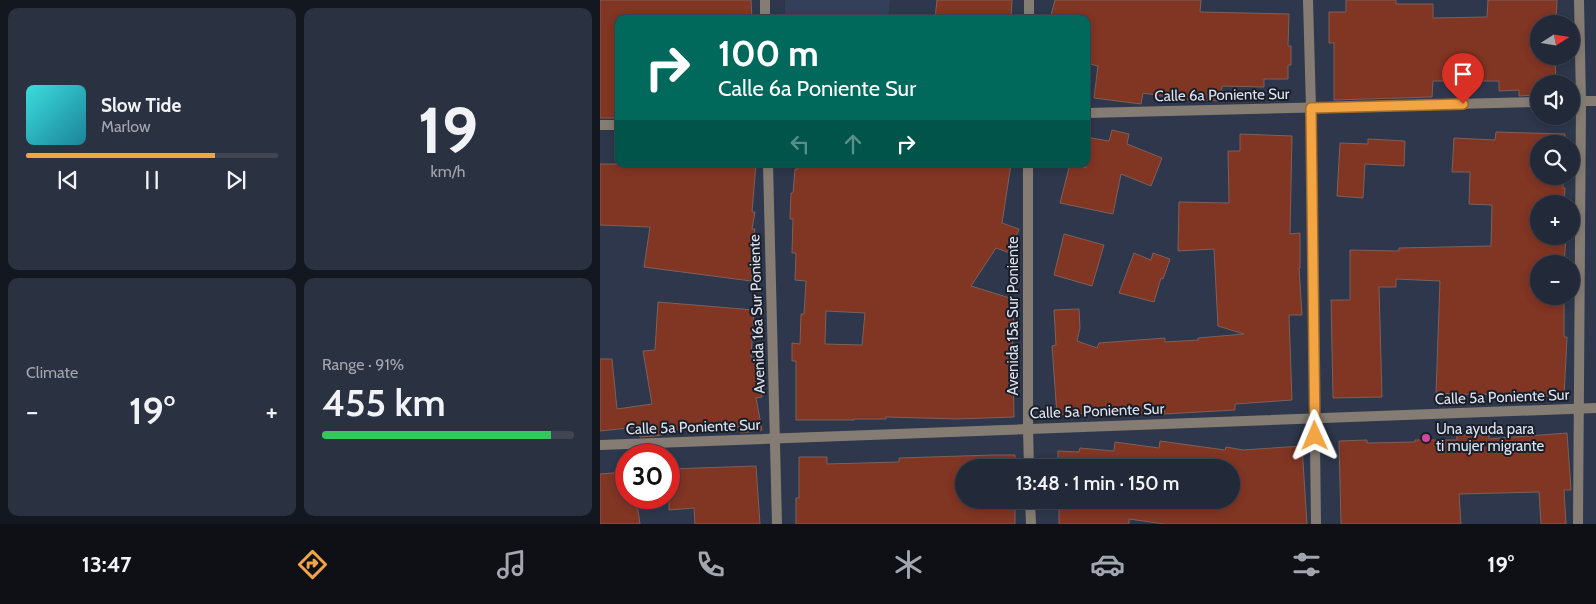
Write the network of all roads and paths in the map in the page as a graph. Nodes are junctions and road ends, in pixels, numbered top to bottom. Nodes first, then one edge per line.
1 (765, 0) edge
2 (1029, 0) edge
3 (1308, 0) edge
4 (1579, 0) edge
5 (765, 15) edge
6 (1029, 15) edge
7 (1577, 75) edge
8 (1580, 101) edge
9 (1596, 101) edge
10 (1530, 102) edge
11 (1311, 108) junction
12 (1090, 113) edge
13 (600, 125) edge
14 (615, 125) edge
15 (1576, 125) edge
16 (768, 167) edge
17 (1028, 167) edge
18 (1596, 408) edge
19 (1579, 409) junction
20 (1315, 418) junction
21 (1028, 429) junction
22 (776, 438) junction
23 (600, 445) edge
24 (1029, 459) edge
25 (1030, 509) edge
26 (777, 524) edge
27 (1031, 524) edge
28 (1316, 524) edge
29 (1578, 524) edge

1 - 5 street
2 - 6 street
3 - 11 street
4 - 7 street
8 - 9 street
10 - 11 street, Calle 6a Poniente Sur
11 - 12 street, Calle 6a Poniente Sur
11 - 20 street
13 - 14 street
15 - 19 street
16 - 22 street, Avenida 16a Sur Poniente
17 - 21 street, Avenida 15a Sur Poniente
18 - 19 street, Calle 5a Poniente Sur
19 - 20 street, Calle 5a Poniente Sur
19 - 29 street
20 - 21 street, Calle 5a Poniente Sur
20 - 28 street
21 - 22 street, Calle 5a Poniente Sur
21 - 24 street, Avenida 15a Sur Poniente
22 - 23 street, Calle 5a Poniente Sur
22 - 26 street, Avenida 16a Sur Poniente
25 - 27 street

